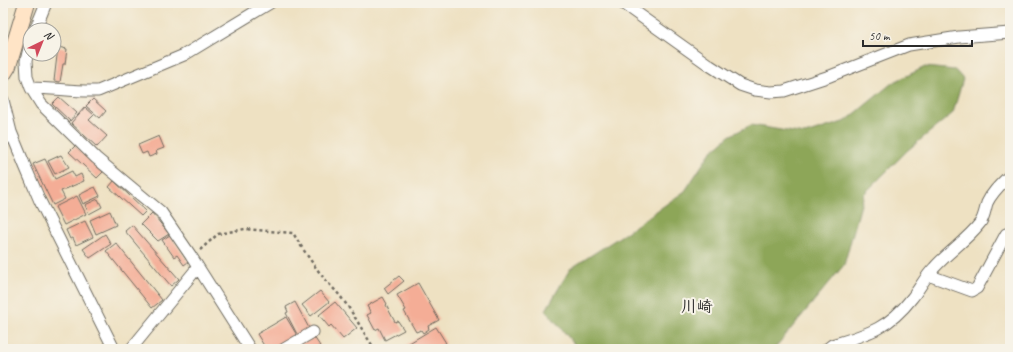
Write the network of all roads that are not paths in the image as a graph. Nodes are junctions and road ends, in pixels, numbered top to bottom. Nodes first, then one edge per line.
1 (28, 3) edge
2 (46, 3) edge
3 (270, 3) edge
4 (622, 3) edge
5 (38, 22) edge
6 (1010, 33) edge
7 (26, 62) edge
8 (3, 74) edge
9 (31, 88) junction
10 (3, 100) edge
11 (11, 132) junction
12 (3, 141) edge
13 (1010, 175) edge
14 (1006, 234) dead end
15 (198, 267) junction
16 (928, 275) junction
17 (313, 332) dead end
18 (114, 349) edge
19 (131, 349) edge
20 (250, 349) edge
21 (284, 349) edge
22 (827, 349) edge

1 - 8 street
2 - 5 street
3 - 9 street
4 - 6 street
7 - 9 street
9 - 15 street
10 - 11 street
11 - 12 street
11 - 18 street
13 - 16 street
14 - 16 street
15 - 19 street
15 - 20 street
16 - 22 street
17 - 21 street

